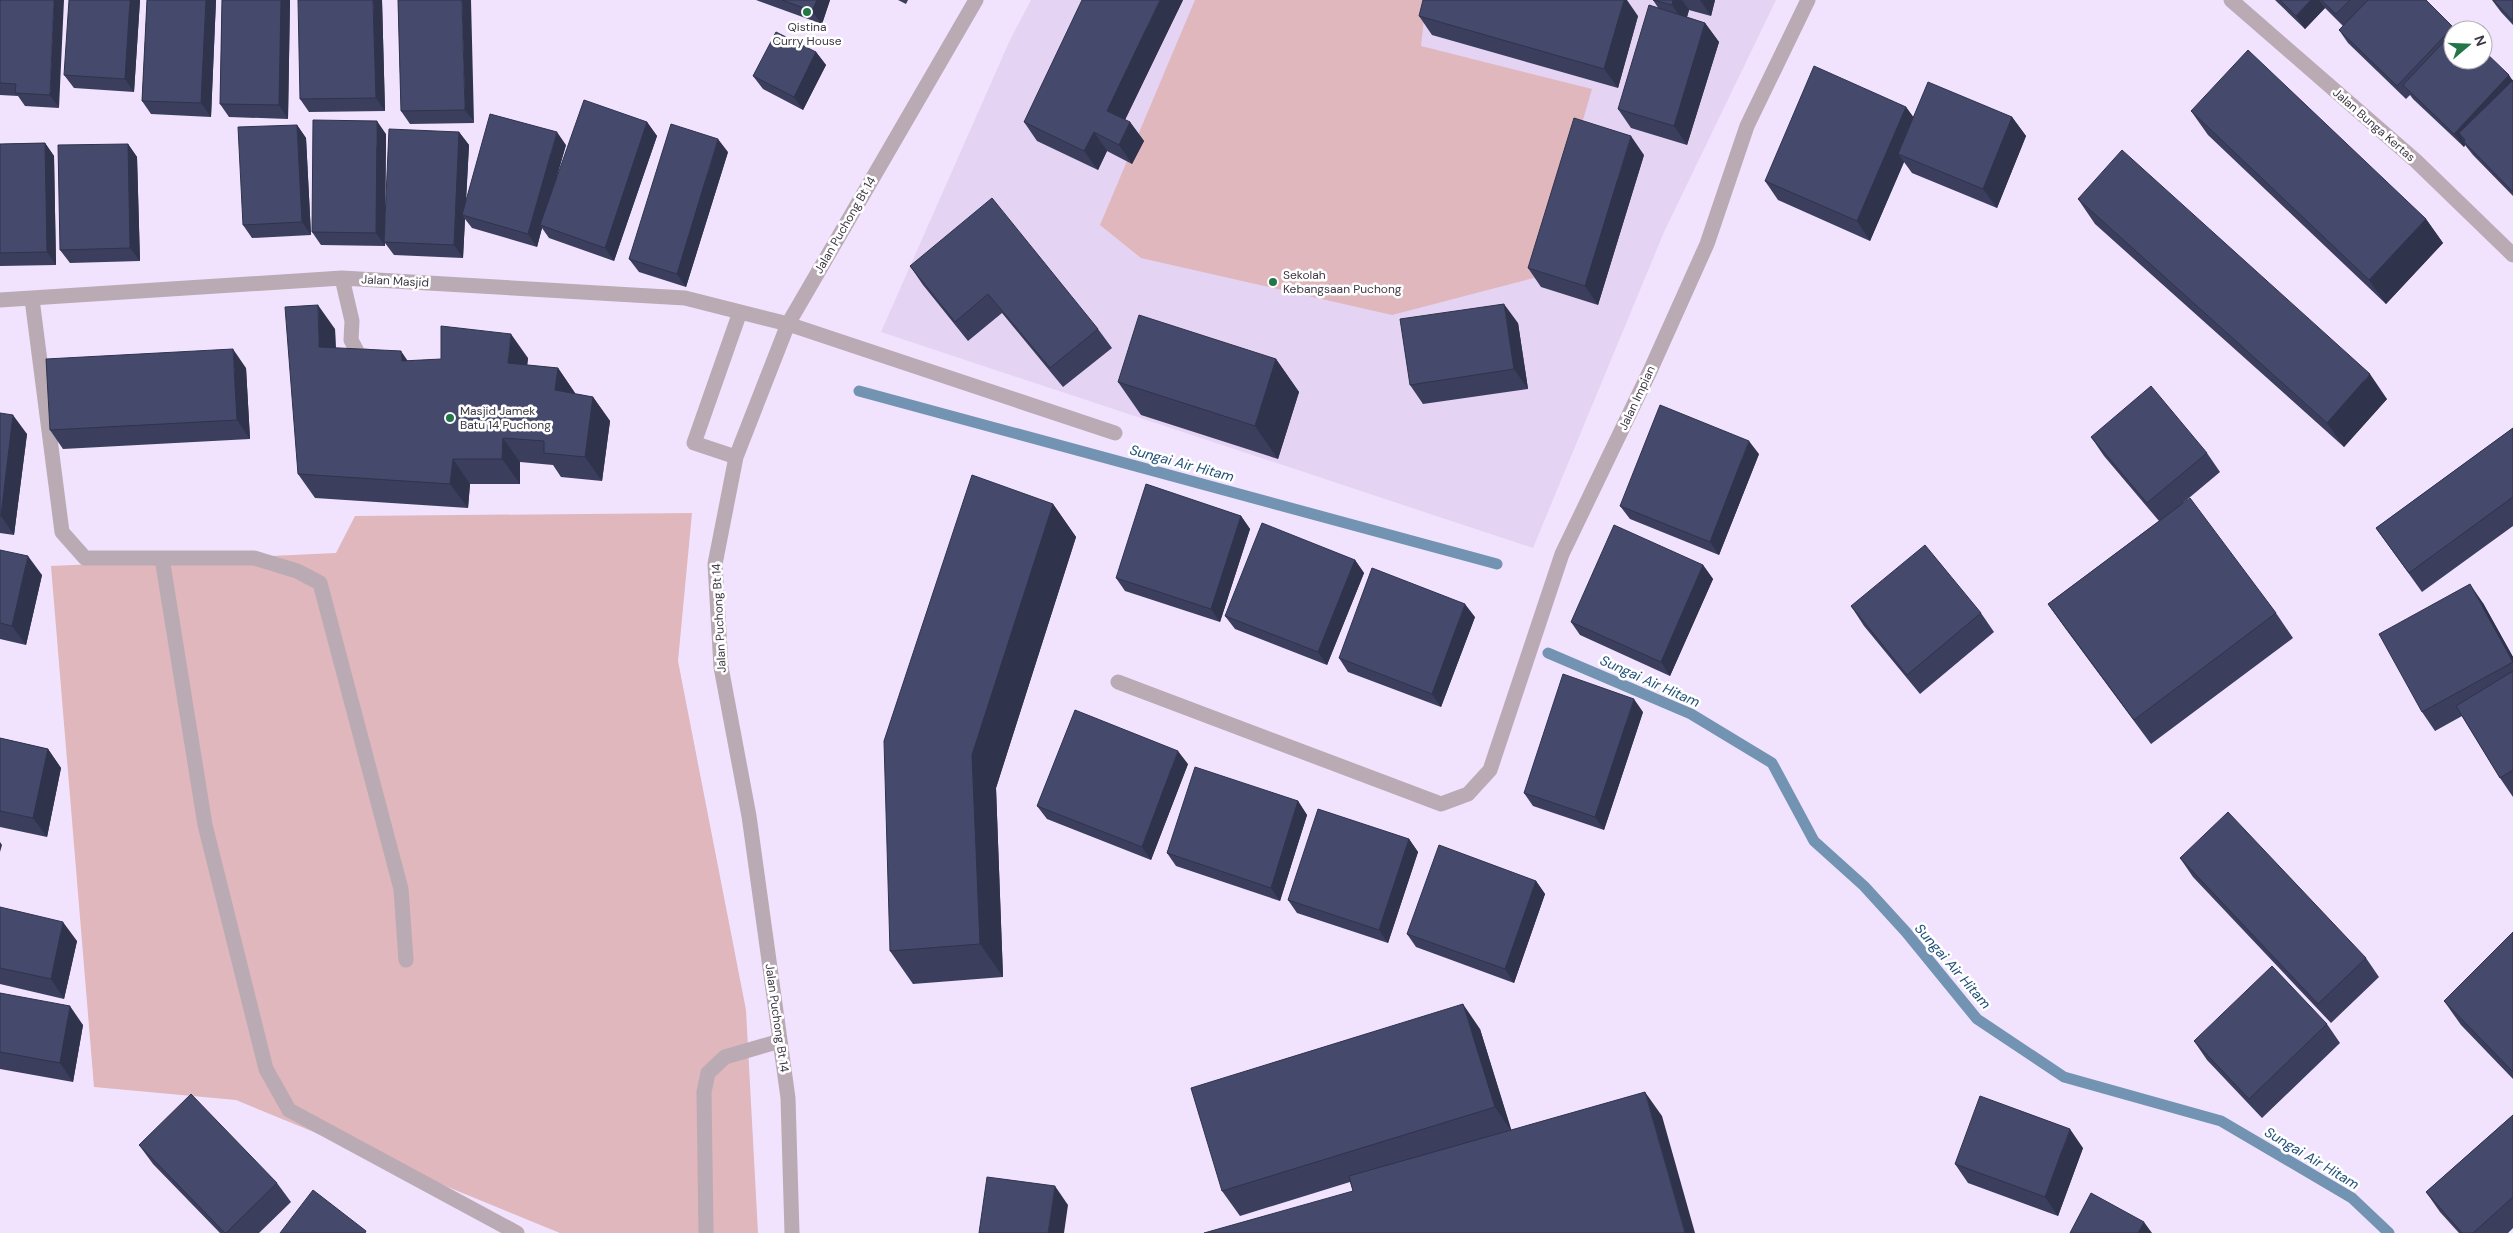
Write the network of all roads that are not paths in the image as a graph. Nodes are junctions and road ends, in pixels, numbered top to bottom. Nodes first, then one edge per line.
1 (976, 0) edge
2 (1808, 0) edge
3 (2231, 0) edge
4 (2513, 255) edge
5 (342, 278) junction
6 (32, 299) junction
7 (0, 300) edge
8 (740, 312) junction
9 (788, 324) junction
10 (388, 359) edge
11 (1115, 433) dead end
12 (736, 457) junction
13 (162, 558) junction
14 (1118, 682) dead end
15 (406, 960) dead end
16 (780, 1041) junction
17 (516, 1233) edge
18 (706, 1233) edge
19 (792, 1233) edge

1 - 9 street, Jalan Puchong Bt 14
2 - 14 street, Jalan Impian
3 - 4 street, Jalan Bunga Kertas
5 - 6 street, Jalan Masjid
5 - 8 street, Jalan Masjid
5 - 10 street
6 - 7 street, Jalan Masjid
6 - 13 street
8 - 9 street, Jalan Masjid
8 - 12 street
9 - 11 street, Jalan Masjid
9 - 12 street, Jalan Puchong Bt 14
12 - 16 street, Jalan Puchong Bt 14
13 - 15 street
13 - 17 street
16 - 18 street
16 - 19 street, Jalan Puchong Bt 14

